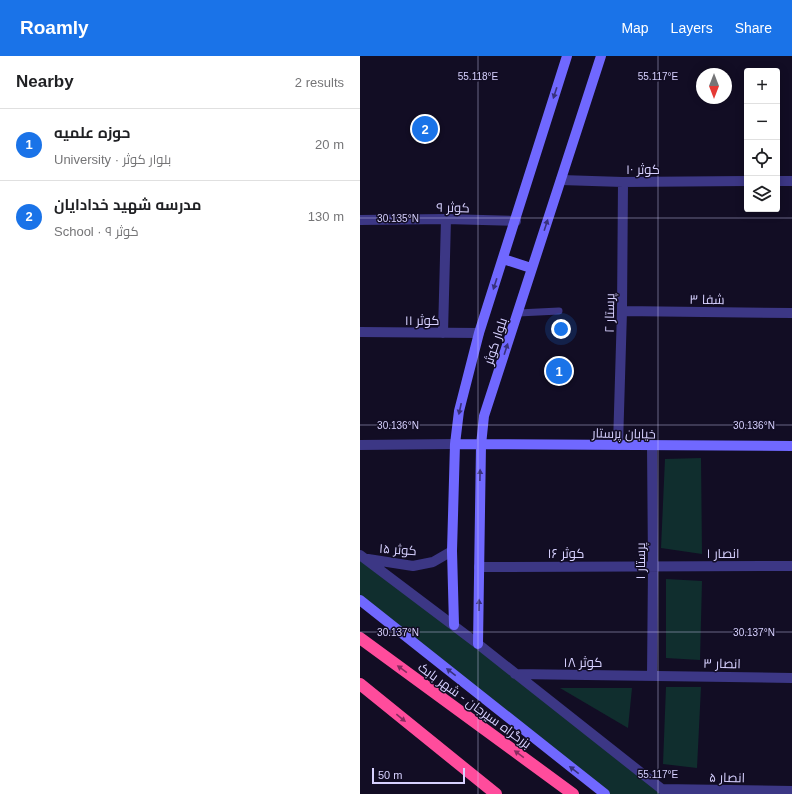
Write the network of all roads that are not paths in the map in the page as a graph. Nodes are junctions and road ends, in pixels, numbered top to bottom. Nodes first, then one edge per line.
1 (567, 56) edge
2 (601, 56) edge
3 (561, 180) junction
4 (744, 181) edge
5 (780, 181) edge
6 (792, 181) edge
7 (623, 182) junction
8 (446, 219) junction
9 (363, 220) edge
10 (516, 220) junction
11 (503, 259) junction
12 (531, 268) junction
13 (559, 312) dead end
14 (622, 312) junction
15 (518, 313) junction
16 (792, 313) edge
17 (362, 332) edge
18 (443, 333) junction
19 (479, 333) junction
20 (455, 444) junction
21 (360, 445) edge
22 (480, 445) junction
23 (618, 446) junction
24 (652, 446) junction
25 (792, 446) edge
26 (452, 552) junction
27 (362, 557) edge
28 (653, 566) junction
29 (792, 566) edge
30 (479, 567) junction
31 (360, 600) edge
32 (454, 625) junction
33 (360, 638) edge
34 (478, 644) junction
35 (514, 674) junction
36 (652, 675) junction
37 (792, 678) edge
38 (360, 684) edge
39 (665, 791) edge
40 (792, 791) edge
41 (496, 794) edge
42 (573, 794) edge
43 (605, 794) edge

1 -> 10 street, بلوار کوثر
2 - 3 street, بلوار کوثر
3 - 7 street, کوثر ۱۰
12 -> 3 street, بلوار کوثر
4 - 7 street, کوثر ۱۰
5 - 6 street
7 - 14 street, پرستار ۲
8 - 9 street, کوثر ۹
8 - 10 street, کوثر ۹
8 - 18 street
10 - 11 street, بلوار کوثر
11 - 12 street
11 -> 19 street, بلوار کوثر
12 - 15 street, بلوار کوثر
13 - 15 lane
14 - 16 street, شفا ۳
14 - 23 street, پرستار ۲
22 -> 15 street, بلوار کوثر
17 - 18 street, کوثر ۱۱
18 - 19 street, کوثر ۱۱
19 -> 20 street, بلوار کوثر
20 - 21 street
20 - 22 street, خیابان پرستار
20 - 26 street, بلوار کوثر
22 - 23 street, خیابان پرستار
30 -> 22 street, بلوار کوثر
23 - 24 street, خیابان پرستار
24 - 25 street, خیابان پرستار
24 - 28 street, پرستار ۱
26 - 27 street, کوثر ۱۵
26 - 32 street, بلوار کوثر
27 - 32 street
28 - 29 street, انصار ۱
28 - 30 street, کوثر ۱۶
28 - 36 street, پرستار ۱
34 -> 30 street, بلوار کوثر
43 -> 31 street
32 - 34 street
42 -> 33 highway, بزرگراه سیرجان - شهر بابک
34 - 35 street
35 - 36 street, کوثر ۱۸
35 - 39 street
36 - 37 street, انصار ۳
38 -> 41 highway
39 - 40 street, انصار ۵

